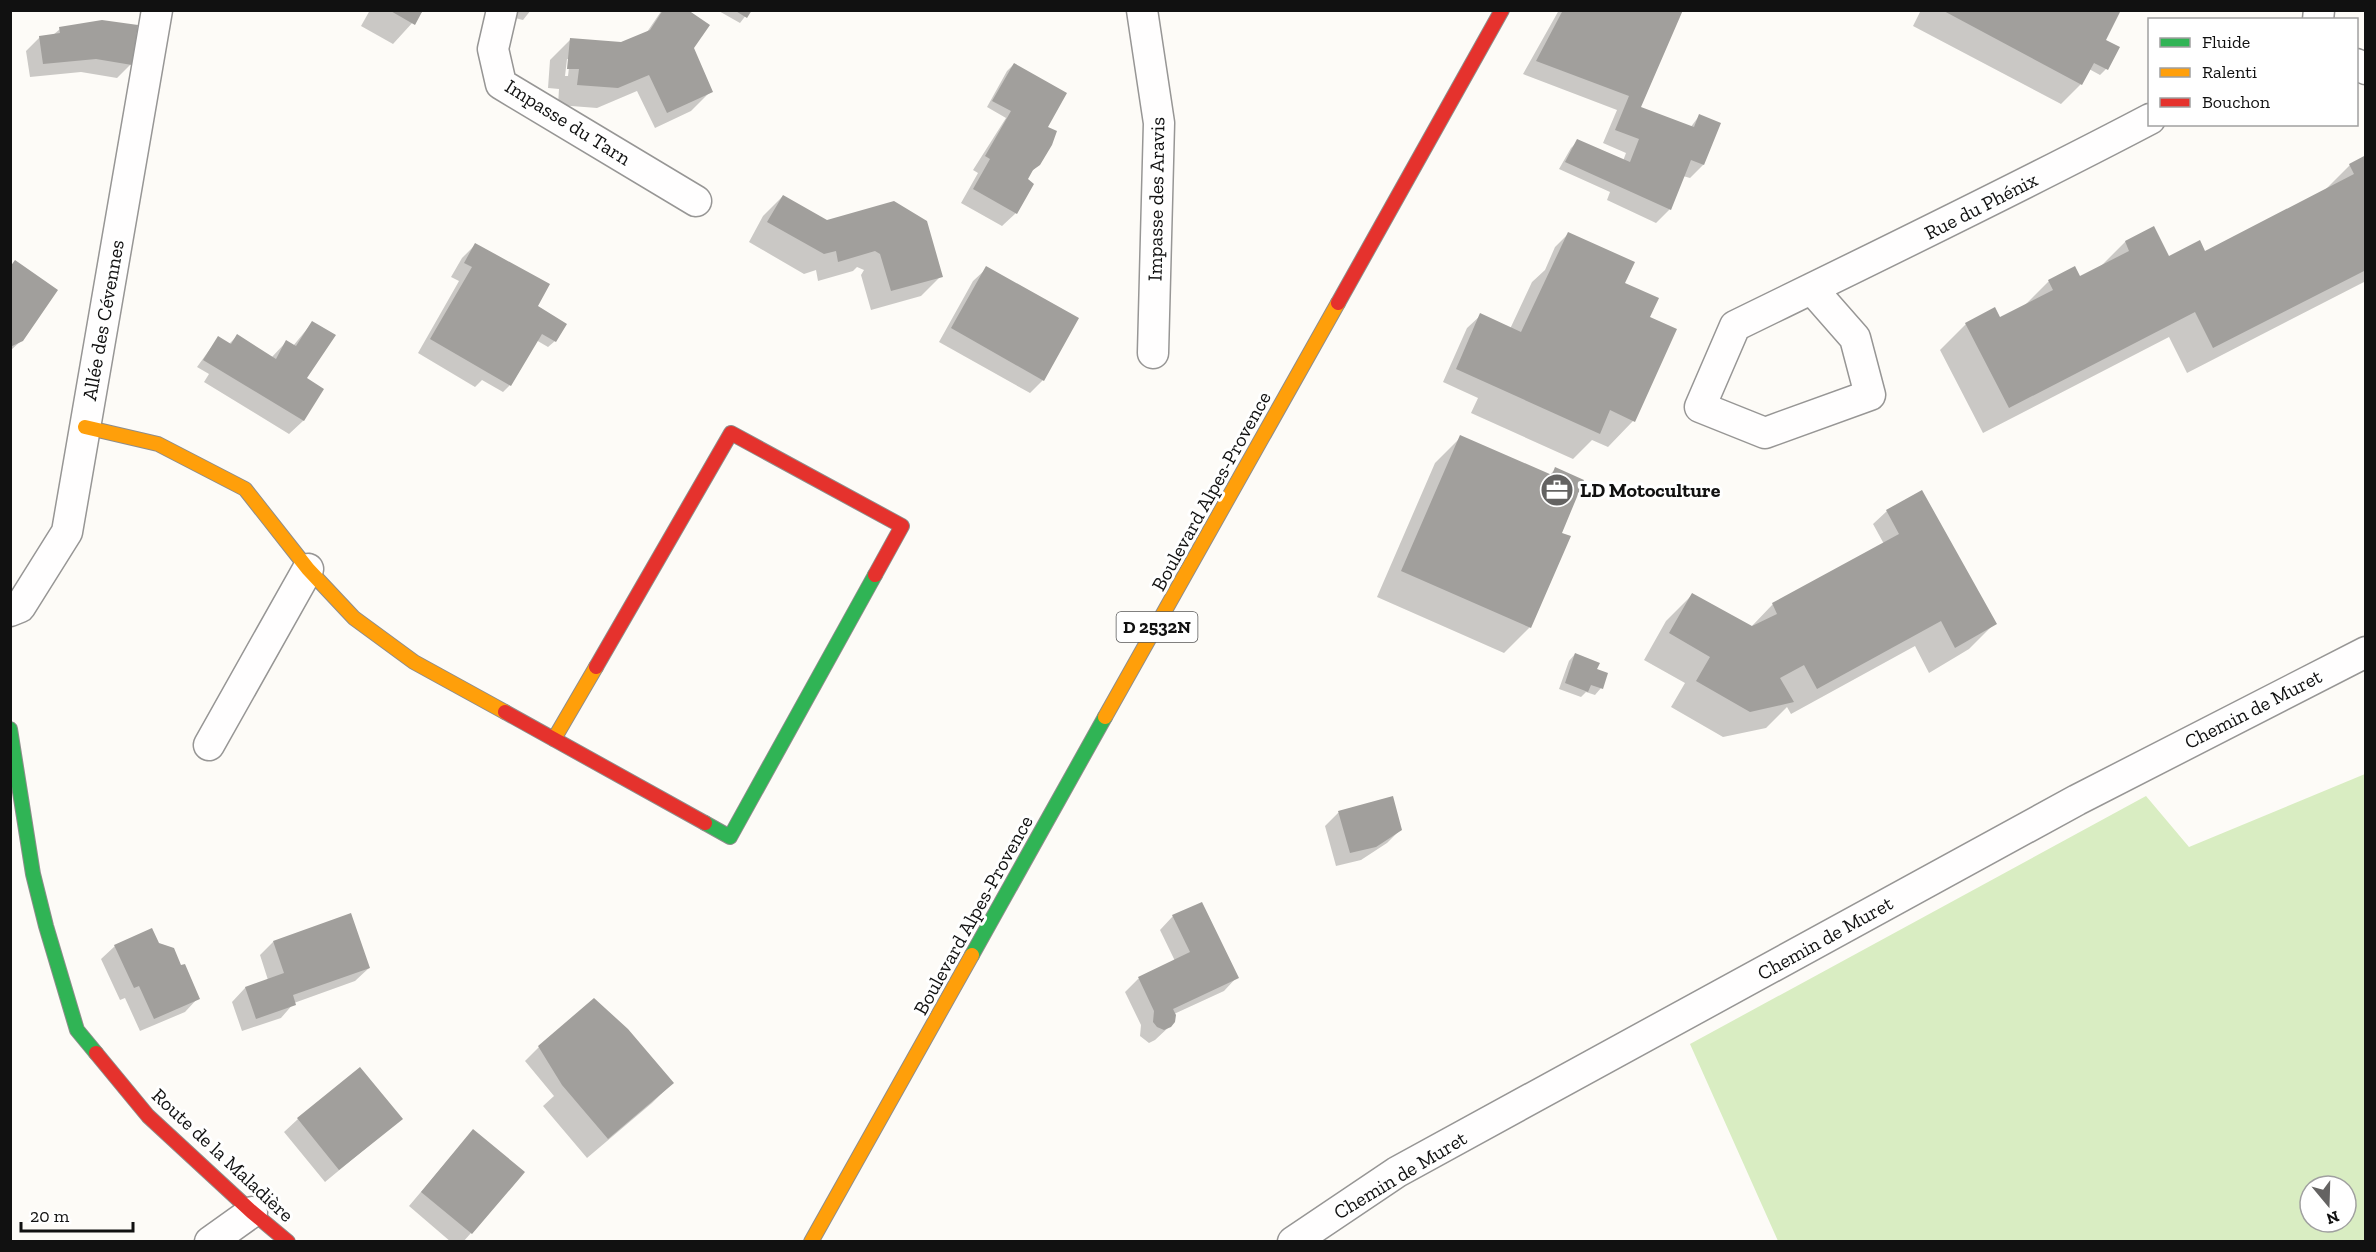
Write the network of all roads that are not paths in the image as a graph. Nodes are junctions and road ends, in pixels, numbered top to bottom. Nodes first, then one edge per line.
1 (157, 10) edge
2 (502, 10) edge
3 (1142, 10) edge
4 (1502, 10) edge
5 (2148, 120) edge
6 (696, 201) dead end
7 (1812, 289) junction
8 (1153, 353) dead end
9 (85, 427) junction
10 (308, 569) junction
11 (10, 611) edge
12 (2366, 652) edge
13 (10, 729) edge
14 (554, 739) junction
15 (209, 745) dead end
16 (252, 1212) junction
17 (210, 1242) edge
18 (288, 1242) edge
19 (811, 1242) edge
20 (1293, 1242) edge

1 - 9 street, Allée des Cévennes
2 - 6 street, Impasse du Tarn
3 - 8 street, Impasse des Aravis
4 - 19 street, Boulevard Alpes-Provence / D 2532N
5 - 7 street, Rue du Phénix
7 - 7 street, Rue du Phénix
9 - 10 street
9 - 11 street, Allée des Cévennes
10 - 14 street
10 - 15 street
12 - 20 street, Chemin de Muret
13 - 16 street, Route de la Maladière
14 - 14 street
16 - 17 street
16 - 18 street, Route de la Maladière

